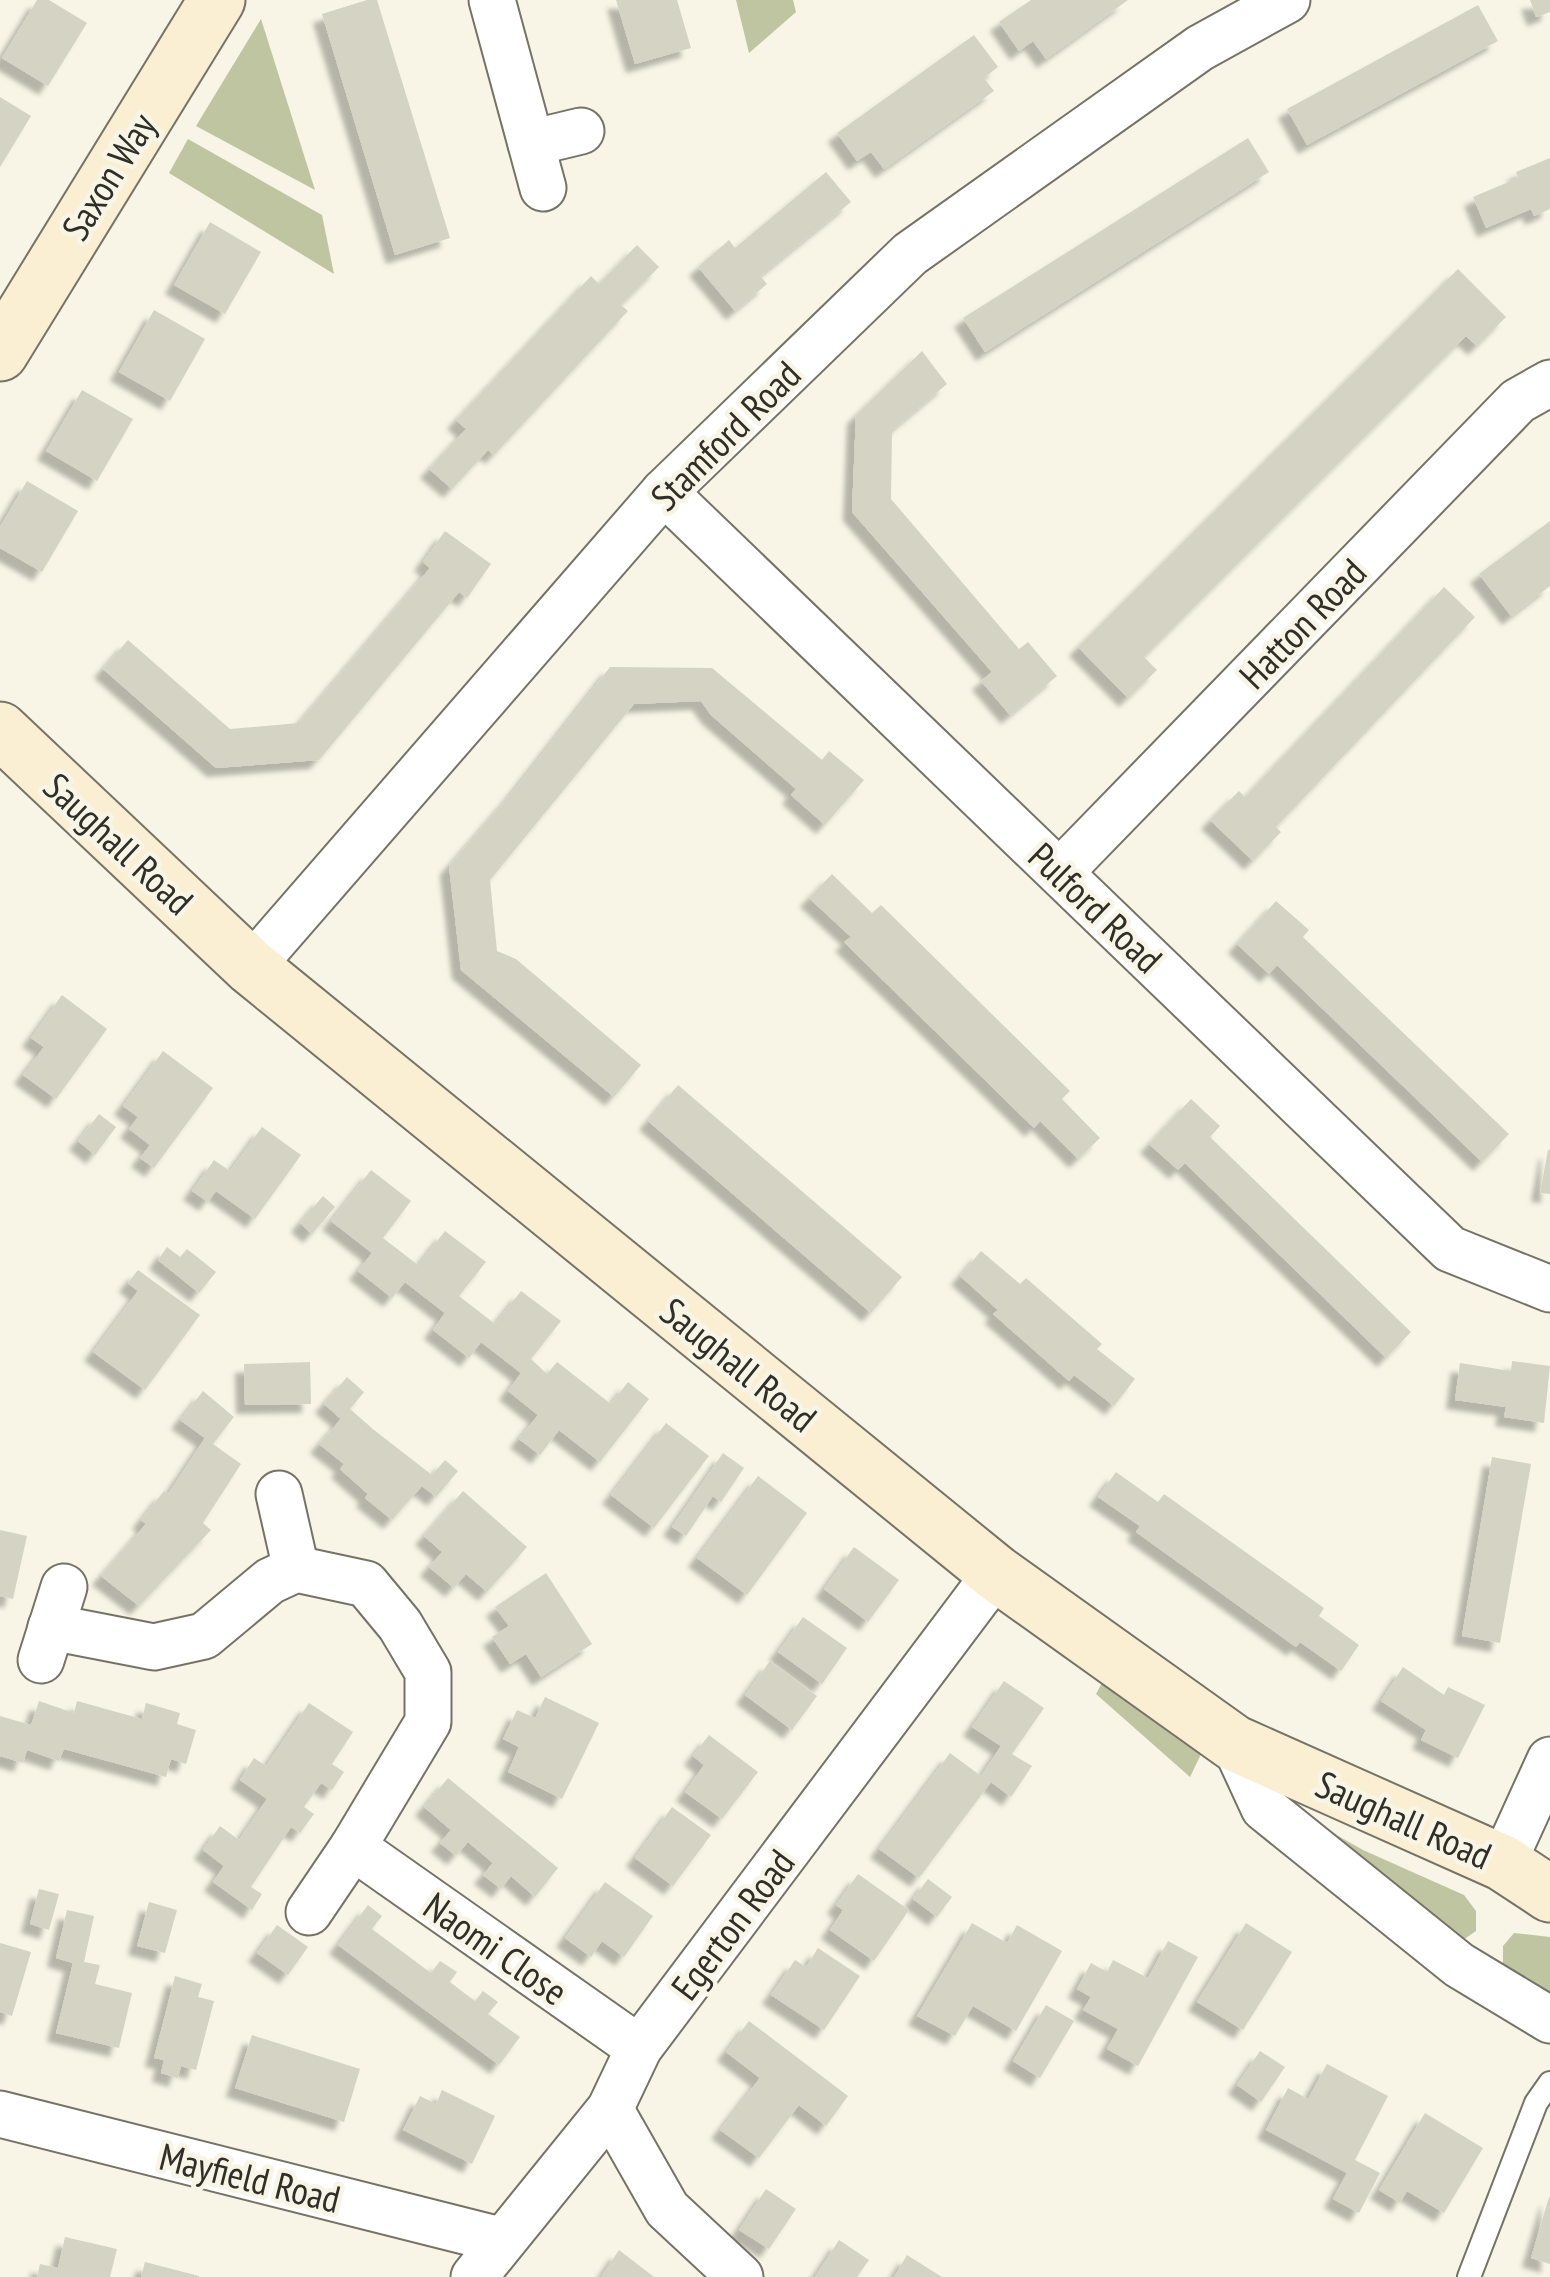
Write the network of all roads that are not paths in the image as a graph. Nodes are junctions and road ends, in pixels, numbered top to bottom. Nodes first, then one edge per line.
1 (217, 0) edge
2 (492, 0) edge
3 (1287, 0) edge
4 (581, 131) dead end
5 (531, 142) junction
6 (543, 188) dead end
7 (0, 353) edge
8 (1550, 383) edge
9 (664, 492) junction
10 (0, 730) edge
11 (1060, 872) junction
12 (250, 968) junction
13 (1550, 1290) edge
14 (279, 1494) dead end
15 (296, 1569) junction
16 (996, 1573) junction
17 (52, 1624) dead end
18 (1234, 1743) junction
19 (1550, 1760) edge
20 (352, 1847) junction
21 (1503, 1862) junction
22 (1550, 1894) edge
23 (309, 1912) dead end
24 (1550, 2020) edge
25 (639, 2048) junction
26 (1550, 2083) edge
27 (610, 2109) junction
28 (0, 2114) edge
29 (500, 2240) junction
30 (474, 2277) edge
31 (740, 2277) edge
32 (1469, 2277) edge

1 - 7 street, Saxon Way
2 - 5 street
3 - 9 street, Stamford Road
4 - 5 street
5 - 6 street
8 - 11 street, Hatton Road
9 - 11 street, Pulford Road
9 - 12 street, Stamford Road
10 - 12 street, Saughall Road
11 - 13 street, Pulford Road
12 - 16 street, Saughall Road
14 - 15 street
15 - 17 street
15 - 20 street
16 - 18 street, Saughall Road
16 - 25 street, Egerton Road
18 - 21 street, Saughall Road
18 - 24 street
19 - 21 street
20 - 23 street
20 - 25 street, Naomi Close
21 - 22 street, Saughall Road
25 - 27 street, Egerton Road
26 - 32 lane
27 - 29 street, Egerton Road
27 - 31 street
28 - 29 street, Mayfield Road
29 - 30 street, Egerton Road

